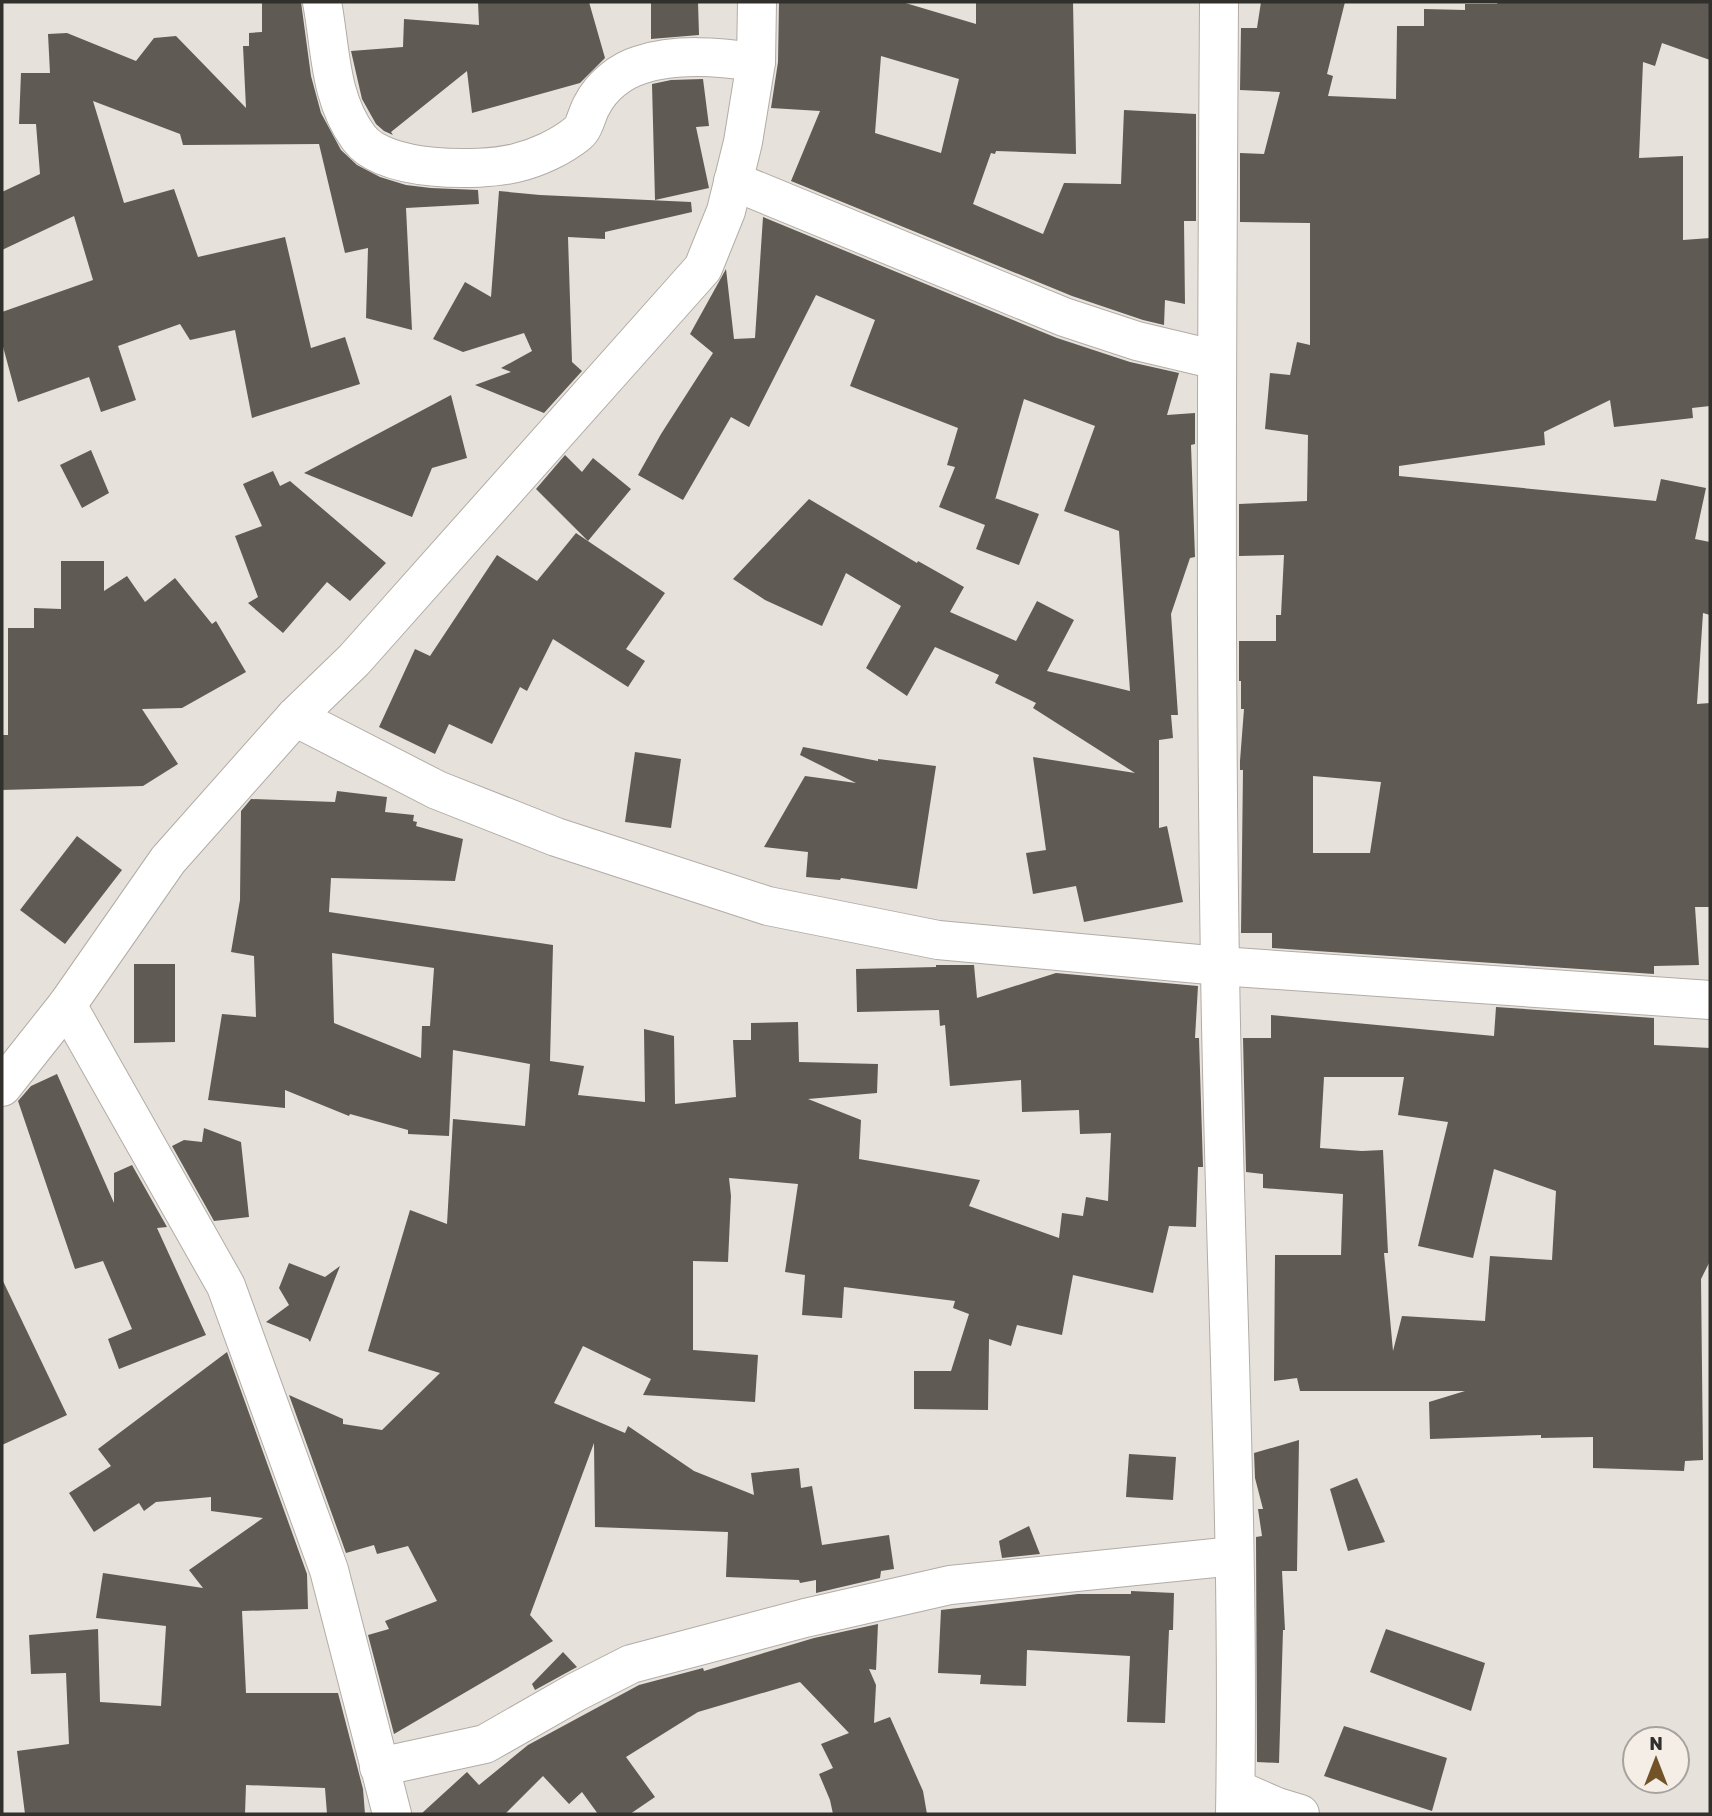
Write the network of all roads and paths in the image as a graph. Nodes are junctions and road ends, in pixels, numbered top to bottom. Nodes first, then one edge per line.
1 (322, 2) edge
2 (757, 2) edge
3 (1219, 2) edge
4 (756, 62) junction
5 (733, 181) junction
6 (1217, 360) junction
7 (295, 717) junction
8 (1220, 966) junction
9 (1710, 1000) edge
10 (67, 1005) junction
11 (2, 1087) edge
12 (1234, 1556) junction
13 (379, 1767) junction
14 (1236, 1802) edge
15 (391, 1814) edge
16 (1300, 1814) edge

1 - 4 street
2 - 4 street
3 - 6 street
4 - 5 street
5 - 6 street
5 - 7 street
6 - 8 street
7 - 8 street
7 - 10 street
8 - 9 street
8 - 12 street
10 - 11 street
10 - 13 street
12 - 13 street
12 - 14 street
13 - 15 street
14 - 16 street

